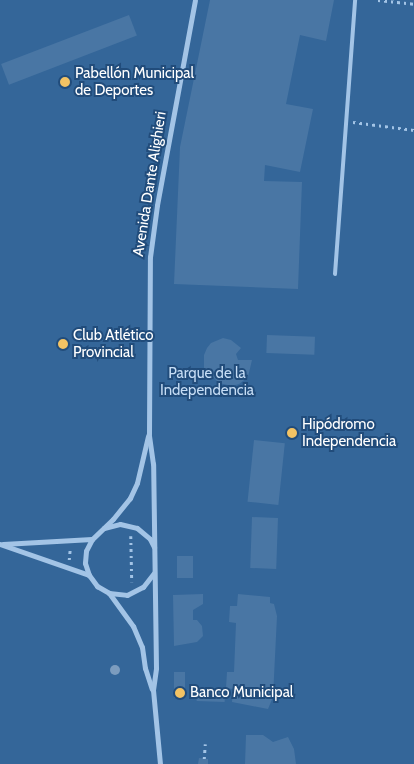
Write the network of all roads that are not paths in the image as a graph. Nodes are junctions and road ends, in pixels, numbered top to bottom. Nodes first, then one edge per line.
1 (195, 0) edge
2 (355, 0) edge
3 (336, 274) dead end
4 (149, 434) junction
5 (104, 528) junction
6 (92, 539) junction
7 (154, 549) junction
8 (155, 572) junction
9 (89, 575) junction
10 (109, 593) junction
11 (152, 690) junction
12 (160, 764) edge

1 - 4 street, Avenida Dante Alighieri
2 - 3 lane
4 - 5 street, Avenida Dante Alighieri
4 - 7 street, Avenida Dante Alighieri
5 - 6 street
5 - 7 street
6 - 9 street
6 - 9 street
7 - 8 street
8 - 10 street
8 - 11 street
9 - 10 street
10 - 11 street
11 - 12 street

